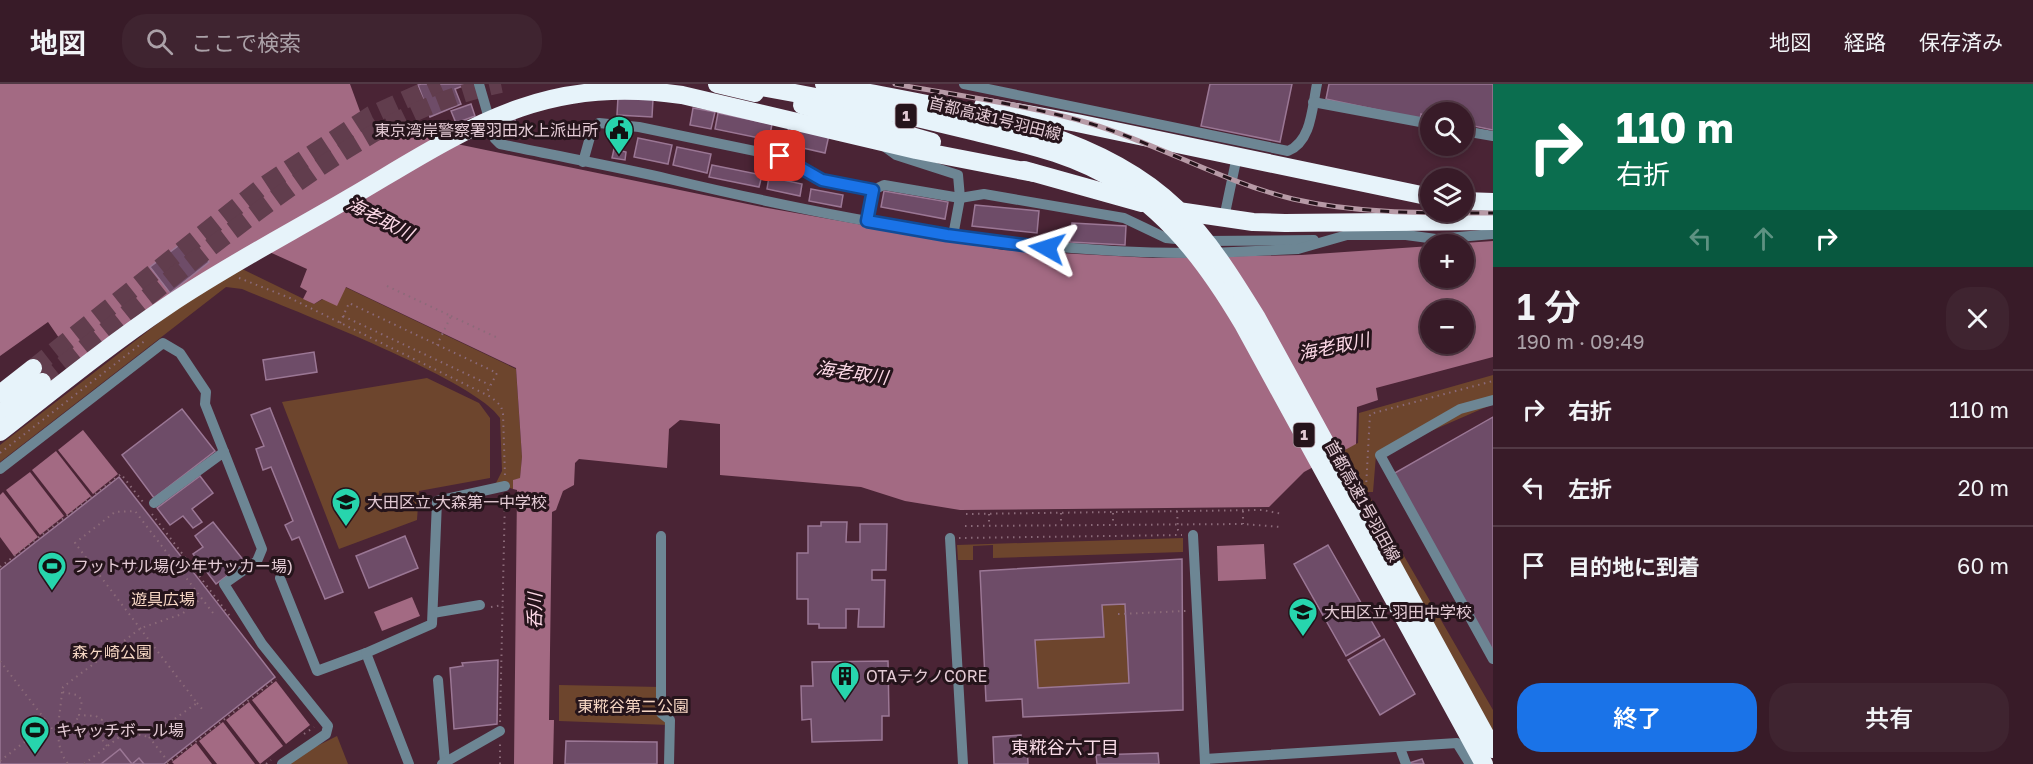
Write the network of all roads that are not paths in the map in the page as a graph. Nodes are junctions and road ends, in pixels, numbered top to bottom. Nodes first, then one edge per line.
1 (479, 84) edge
2 (717, 84) edge
3 (743, 84) edge
4 (825, 84) edge
5 (964, 84) edge
6 (1317, 84) edge
7 (859, 91) junction
8 (1313, 102) junction
9 (1420, 122) edge
10 (1474, 133) edge
11 (1493, 136) edge
12 (868, 138) junction
13 (1071, 150) junction
14 (1236, 156) junction
15 (583, 162) junction
16 (1034, 173) junction
17 (873, 190) junction
18 (1420, 195) edge
19 (960, 198) junction
20 (1474, 201) edge
21 (1493, 202) edge
22 (1224, 218) junction
23 (867, 221) junction
24 (1493, 221) edge
25 (1493, 234) edge
26 (953, 236) junction
27 (1324, 240) junction
28 (0, 394) edge
29 (1493, 400) edge
30 (0, 414) edge
31 (0, 432) edge
32 (224, 453) junction
33 (0, 469) edge
34 (506, 486) road end
35 (154, 503) dead end
36 (1193, 535) road end
37 (661, 536) dead end
38 (950, 538) road end
39 (280, 578) dead end
40 (480, 606) dead end
41 (433, 613) junction
42 (366, 653) junction
43 (1493, 659) edge
44 (438, 680) dead end
45 (500, 731) road end
46 (1400, 748) junction
47 (1493, 749) edge
48 (1267, 760) edge
49 (278, 761) edge
50 (1205, 762) edge
51 (443, 763) edge
52 (410, 764) edge
53 (669, 764) edge
54 (963, 764) edge
55 (1406, 764) edge
56 (1470, 764) edge
57 (1484, 764) edge

1 - 15 street
2 - 16 highway
3 - 13 highway, 首都高速1号羽田線 / 1
4 - 7 highway, 首都高速1号羽田線 / 1
5 - 8 street
6 - 8 street
7 - 13 highway, 首都高速1号羽田線 / 1
7 - 14 highway
8 - 9 street
10 - 11 street
12 - 16 highway
12 - 19 street
12 - 31 highway
13 - 47 highway, 首都高速1号羽田線 / 1
13 - 57 highway, 首都高速1号羽田線 / 1
14 - 18 highway
14 - 22 street
15 - 17 street
15 - 23 street
16 - 22 highway
17 - 19 street
17 - 23 street
19 - 26 street
19 - 27 street
20 - 21 highway
22 - 24 highway
23 - 26 street
25 - 27 street
26 - 27 street
28 - 30 highway
29 - 43 street
32 - 33 street
32 - 35 street
32 - 49 street
34 - 41 street
36 - 50 street
37 - 53 street
38 - 54 street
39 - 42 street
40 - 41 street
41 - 42 street
42 - 52 street
44 - 51 street
45 - 51 street
46 - 48 street
46 - 55 street
46 - 56 street
48 - 50 street

